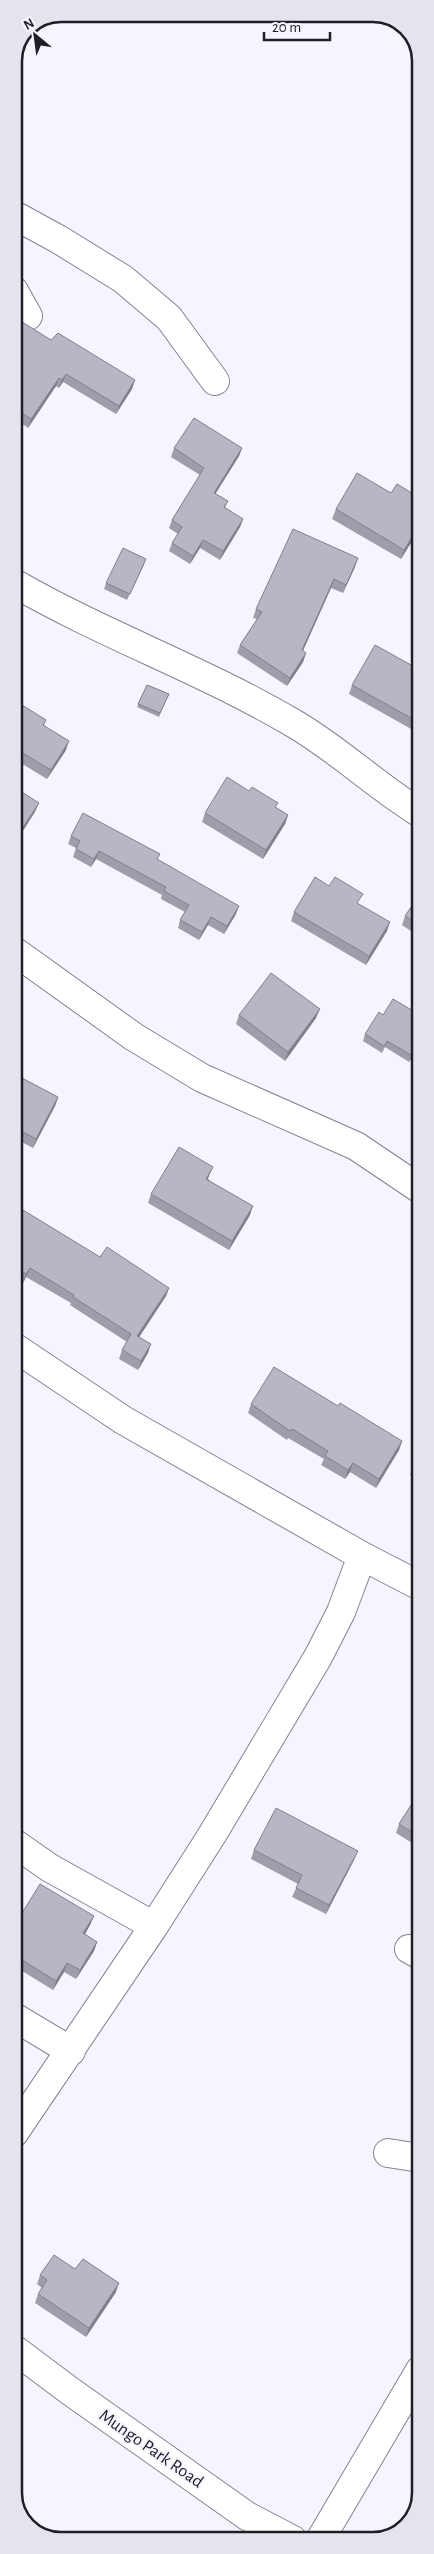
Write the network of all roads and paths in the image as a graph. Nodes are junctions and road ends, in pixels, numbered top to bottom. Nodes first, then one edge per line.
1 (23, 220) edge
2 (23, 307) edge
3 (28, 316) dead end
4 (215, 382) dead end
5 (23, 588) edge
6 (411, 807) edge
7 (23, 957) edge
8 (411, 1183) edge
9 (23, 1353) edge
10 (362, 1556) junction
11 (412, 1582) edge
12 (23, 1849) edge
13 (154, 1926) junction
14 (23, 2022) edge
15 (71, 2051) junction
16 (23, 2118) edge
17 (388, 2153) dead end
18 (412, 2157) edge
19 (23, 2356) edge
20 (412, 2384) edge
21 (276, 2531) edge
22 (325, 2531) edge

1 - 4 street
2 - 3 street
5 - 6 street
7 - 8 street
9 - 10 street
10 - 11 street
10 - 13 street
12 - 13 street
13 - 15 street
14 - 15 street
15 - 16 street
17 - 18 street
19 - 21 street, Mungo Park Road
20 - 22 street

